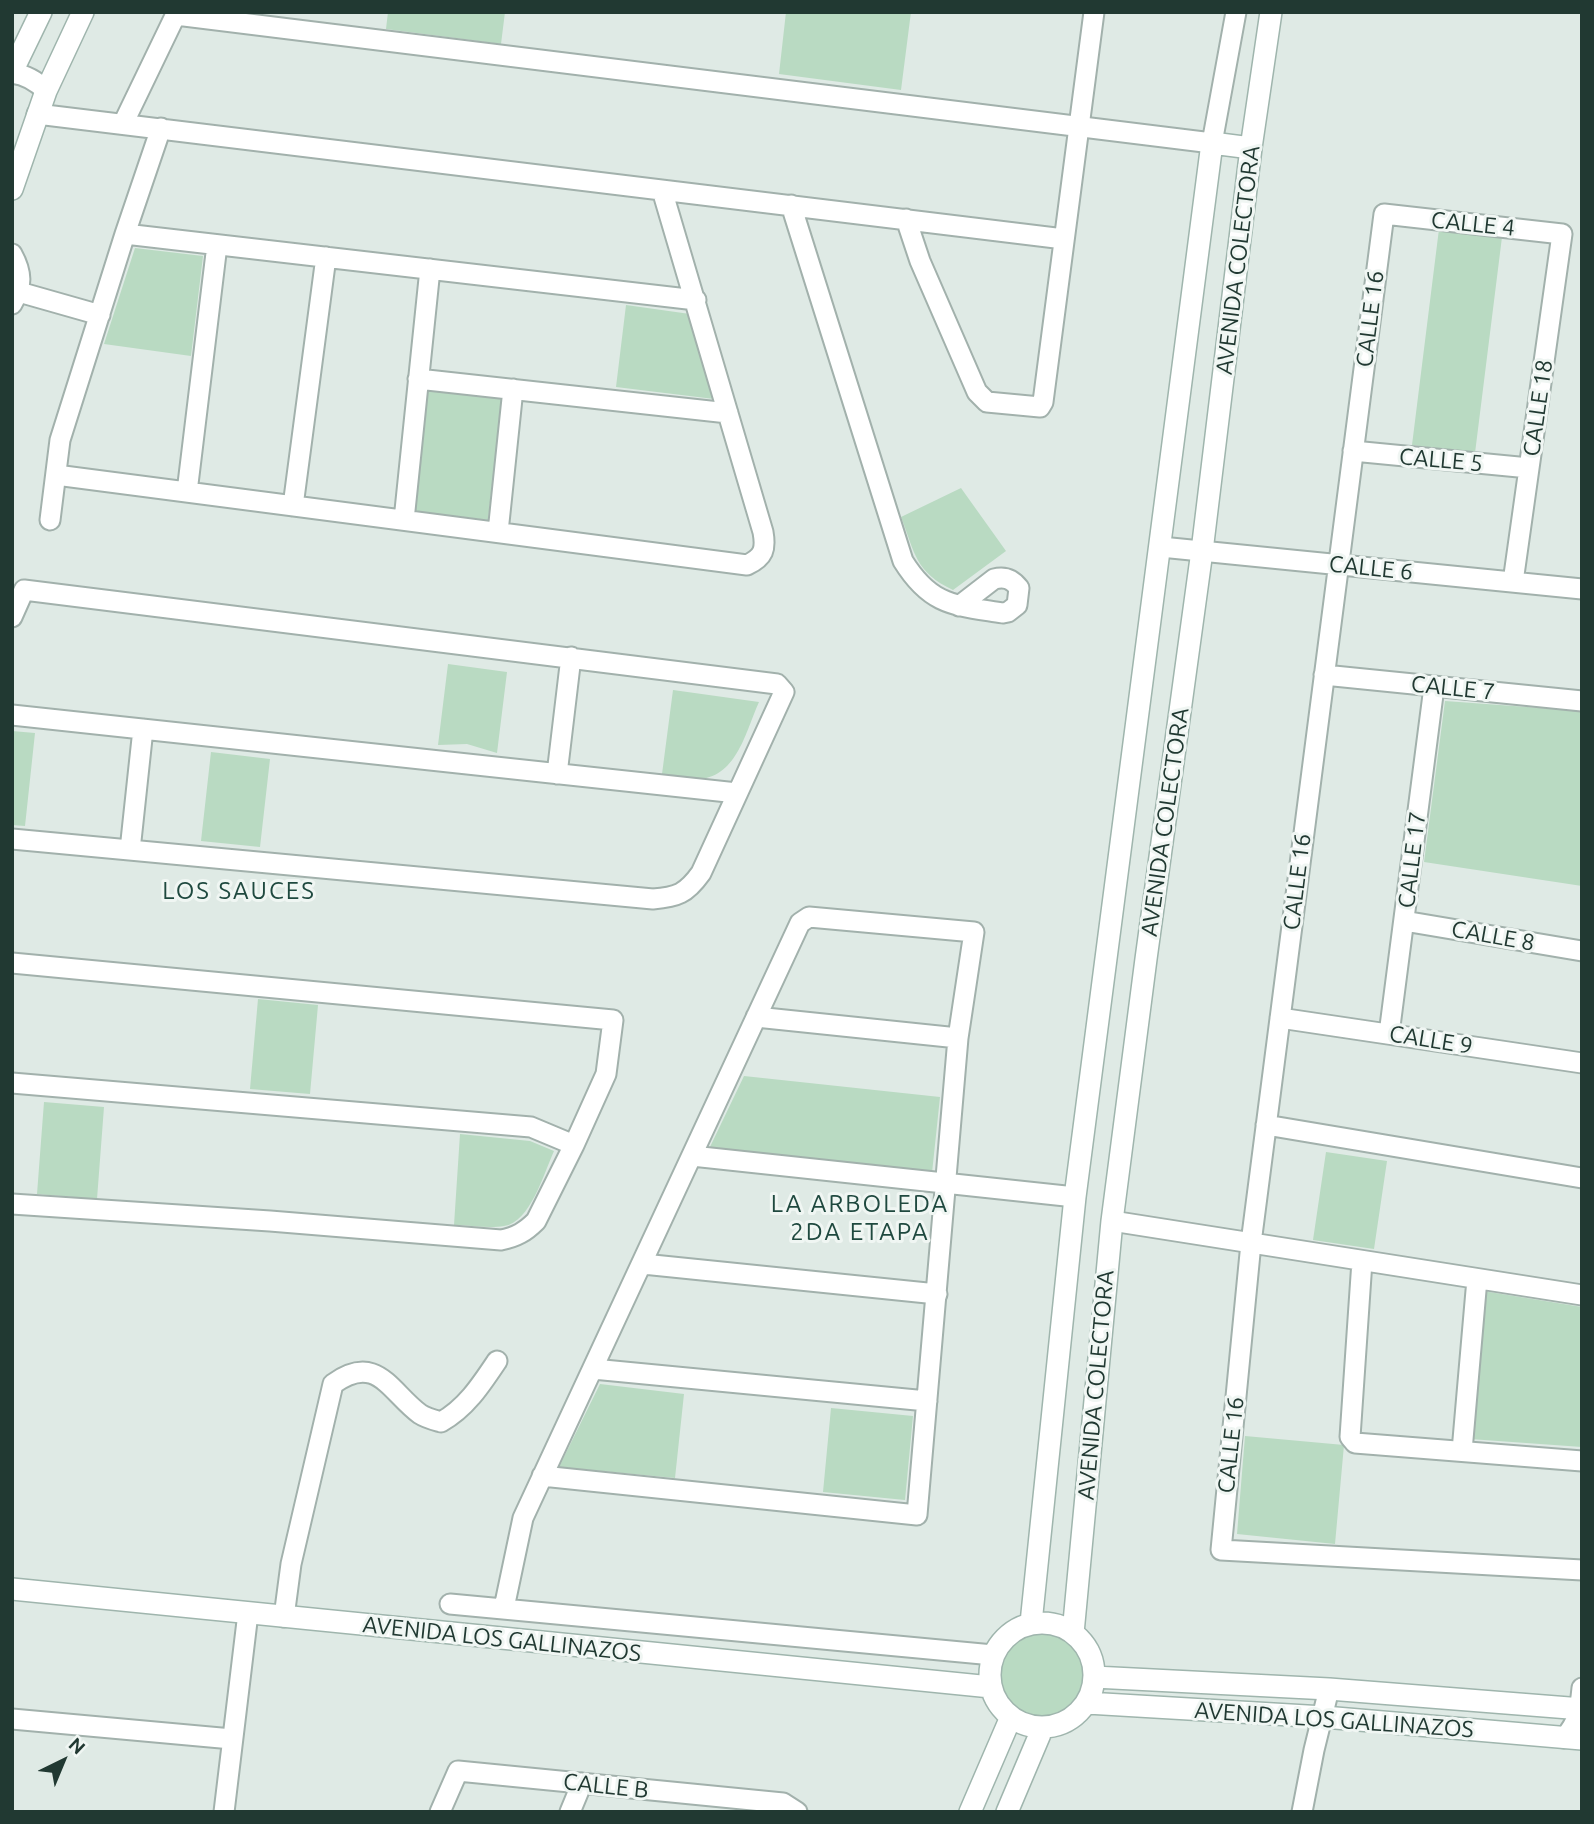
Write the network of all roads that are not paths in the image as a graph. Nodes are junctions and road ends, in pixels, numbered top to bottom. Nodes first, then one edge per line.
1 (41, 12) edge
2 (83, 12) edge
3 (1094, 12) edge
4 (1236, 12) edge
5 (1271, 12) edge
6 (177, 13) edge
7 (12, 72) edge
8 (46, 91) junction
9 (37, 114) junction
10 (123, 124) junction
11 (1079, 127) junction
12 (161, 128) junction
13 (1212, 143) junction
14 (1251, 148) junction
15 (14, 176) edge
16 (662, 190) junction
17 (792, 205) junction
18 (1384, 214) joint
19 (906, 219) junction
20 (125, 234) junction
21 (1562, 234) joint
22 (1064, 239) junction
23 (217, 244) junction
24 (12, 254) edge
25 (326, 257) junction
26 (430, 269) junction
27 (16, 298) edge
28 (696, 300) junction
29 (100, 315) junction
30 (418, 379) junction
31 (513, 389) junction
32 (728, 413) junction
33 (1353, 451) junction
34 (1529, 468) junction
35 (56, 475) junction
36 (187, 492) junction
37 (293, 506) junction
38 (50, 520) dead end
39 (404, 520) junction
40 (498, 532) junction
41 (1161, 547) junction
42 (1202, 551) junction
43 (1338, 565) junction
44 (1513, 582) junction
45 (1582, 589) edge
46 (958, 606) dead end
47 (12, 617) edge
48 (571, 657) junction
49 (1324, 675) junction
50 (1434, 687) junction
51 (1582, 701) edge
52 (12, 715) edge
53 (143, 729) junction
54 (557, 774) junction
55 (737, 793) junction
56 (12, 839) edge
57 (130, 850) junction
58 (1404, 921) junction
59 (1582, 951) edge
60 (12, 963) edge
61 (756, 1017) junction
62 (1280, 1018) junction
63 (1389, 1034) junction
64 (958, 1038) junction
65 (1582, 1063) edge
66 (12, 1083) edge
67 (1266, 1125) junction
68 (575, 1145) junction
69 (692, 1156) junction
70 (1582, 1178) edge
71 (946, 1183) junction
72 (1075, 1197) junction
73 (12, 1204) edge
74 (1112, 1221) junction
75 (1251, 1243) junction
76 (1362, 1261) junction
77 (643, 1264) junction
78 (1477, 1279) junction
79 (937, 1294) junction
80 (1582, 1295) edge
81 (497, 1361) dead end
82 (593, 1369) junction
83 (927, 1401) junction
84 (1462, 1451) junction
85 (1582, 1461) edge
86 (542, 1476) junction
87 (1582, 1570) edge
88 (12, 1589) edge
89 (450, 1604) dead end
90 (503, 1608) junction
91 (248, 1613) junction
92 (284, 1617) junction
93 (1031, 1623) junction
94 (1073, 1633) junction
95 (993, 1655) junction
96 (1094, 1677) junction
97 (991, 1687) junction
98 (1329, 1689) junction
99 (1581, 1702) edge
100 (1087, 1703) junction
101 (1011, 1717) junction
102 (1324, 1717) junction
103 (12, 1718) edge
104 (1042, 1727) junction
105 (232, 1739) junction
106 (1573, 1739) edge
107 (582, 1783) junction
108 (704, 1804) edge
109 (224, 1812) edge
110 (440, 1812) edge
111 (570, 1812) edge
112 (797, 1812) edge
113 (970, 1812) edge
114 (1007, 1812) edge
115 (1302, 1812) edge

1 - 7 street
2 - 8 street
3 - 11 street
4 - 13 street, AVENIDA COLECTORA
5 - 14 street, AVENIDA COLECTORA
6 - 10 street
6 - 11 street
7 - 8 street
8 - 9 street
9 - 10 street
9 - 15 street
10 - 12 street
11 - 13 street
11 - 22 street
12 - 16 street
12 - 20 street
13 - 14 street
13 - 41 street, AVENIDA COLECTORA
14 - 42 street, AVENIDA COLECTORA
16 - 17 street
16 - 28 street
17 - 19 street
17 - 46 street
18 - 21 street, CALLE 4
18 - 33 street, CALLE 16
19 - 22 street
19 - 22 street
20 - 23 street
20 - 29 street
21 - 34 street, CALLE 18
23 - 25 street
23 - 36 street
24 - 27 street
25 - 26 street
25 - 37 street
26 - 28 street
26 - 30 street
27 - 29 street
28 - 32 street
29 - 35 street
30 - 31 street
30 - 39 street
31 - 32 street
31 - 40 street
32 - 40 street
33 - 34 street, CALLE 5
33 - 43 street, CALLE 16
34 - 44 street, CALLE 18
35 - 36 street
35 - 38 street
36 - 37 street
37 - 39 street
39 - 40 street
41 - 42 street, CALLE 6
41 - 72 street, AVENIDA COLECTORA
42 - 43 street, CALLE 6
42 - 74 street, AVENIDA COLECTORA
43 - 44 street, CALLE 6
43 - 49 street, CALLE 16
44 - 45 street, CALLE 6
47 - 48 street
48 - 54 street
48 - 55 street
49 - 50 street, CALLE 7
49 - 62 street, CALLE 16
50 - 51 street, CALLE 7
50 - 58 street, CALLE 17
52 - 53 street
53 - 54 street
53 - 57 street
54 - 55 street
55 - 57 street
56 - 57 street
58 - 59 street, CALLE 8
58 - 63 street, CALLE 17
60 - 68 street
61 - 64 street
61 - 64 street
61 - 69 street
62 - 63 street, CALLE 9
62 - 67 street, CALLE 16
63 - 65 street, CALLE 9
64 - 71 street
66 - 68 street
67 - 70 street
67 - 75 street, CALLE 16
68 - 73 street
69 - 71 street
69 - 77 street
71 - 72 street
71 - 79 street
72 - 93 street, AVENIDA COLECTORA
74 - 75 street
74 - 94 street, AVENIDA COLECTORA
75 - 76 street
75 - 87 street, CALLE 16
76 - 78 street
76 - 84 street
77 - 79 street
77 - 82 street
78 - 80 street
78 - 84 street
79 - 83 street
81 - 92 street
82 - 83 street
82 - 86 street
83 - 86 street
84 - 85 street
86 - 90 street
88 - 91 street, AVENIDA LOS GALLINAZOS
89 - 90 street, AVENIDA LOS GALLINAZOS
90 - 95 street, AVENIDA LOS GALLINAZOS
91 - 92 street, AVENIDA LOS GALLINAZOS
91 - 105 street
92 - 97 street, AVENIDA LOS GALLINAZOS
93 - 94 street
93 - 95 street
94 - 96 street
95 - 97 street
96 - 98 street, AVENIDA LOS GALLINAZOS
96 - 100 street
97 - 101 street
98 - 99 street, AVENIDA LOS GALLINAZOS
98 - 102 street
99 - 106 street
100 - 102 street, AVENIDA LOS GALLINAZOS
100 - 104 street
101 - 104 street
101 - 113 street
102 - 106 street, AVENIDA LOS GALLINAZOS
102 - 115 street
103 - 105 street
104 - 114 street
105 - 109 street
107 - 108 street, CALLE B
107 - 110 street, CALLE B
107 - 111 street
108 - 112 street, CALLE B

